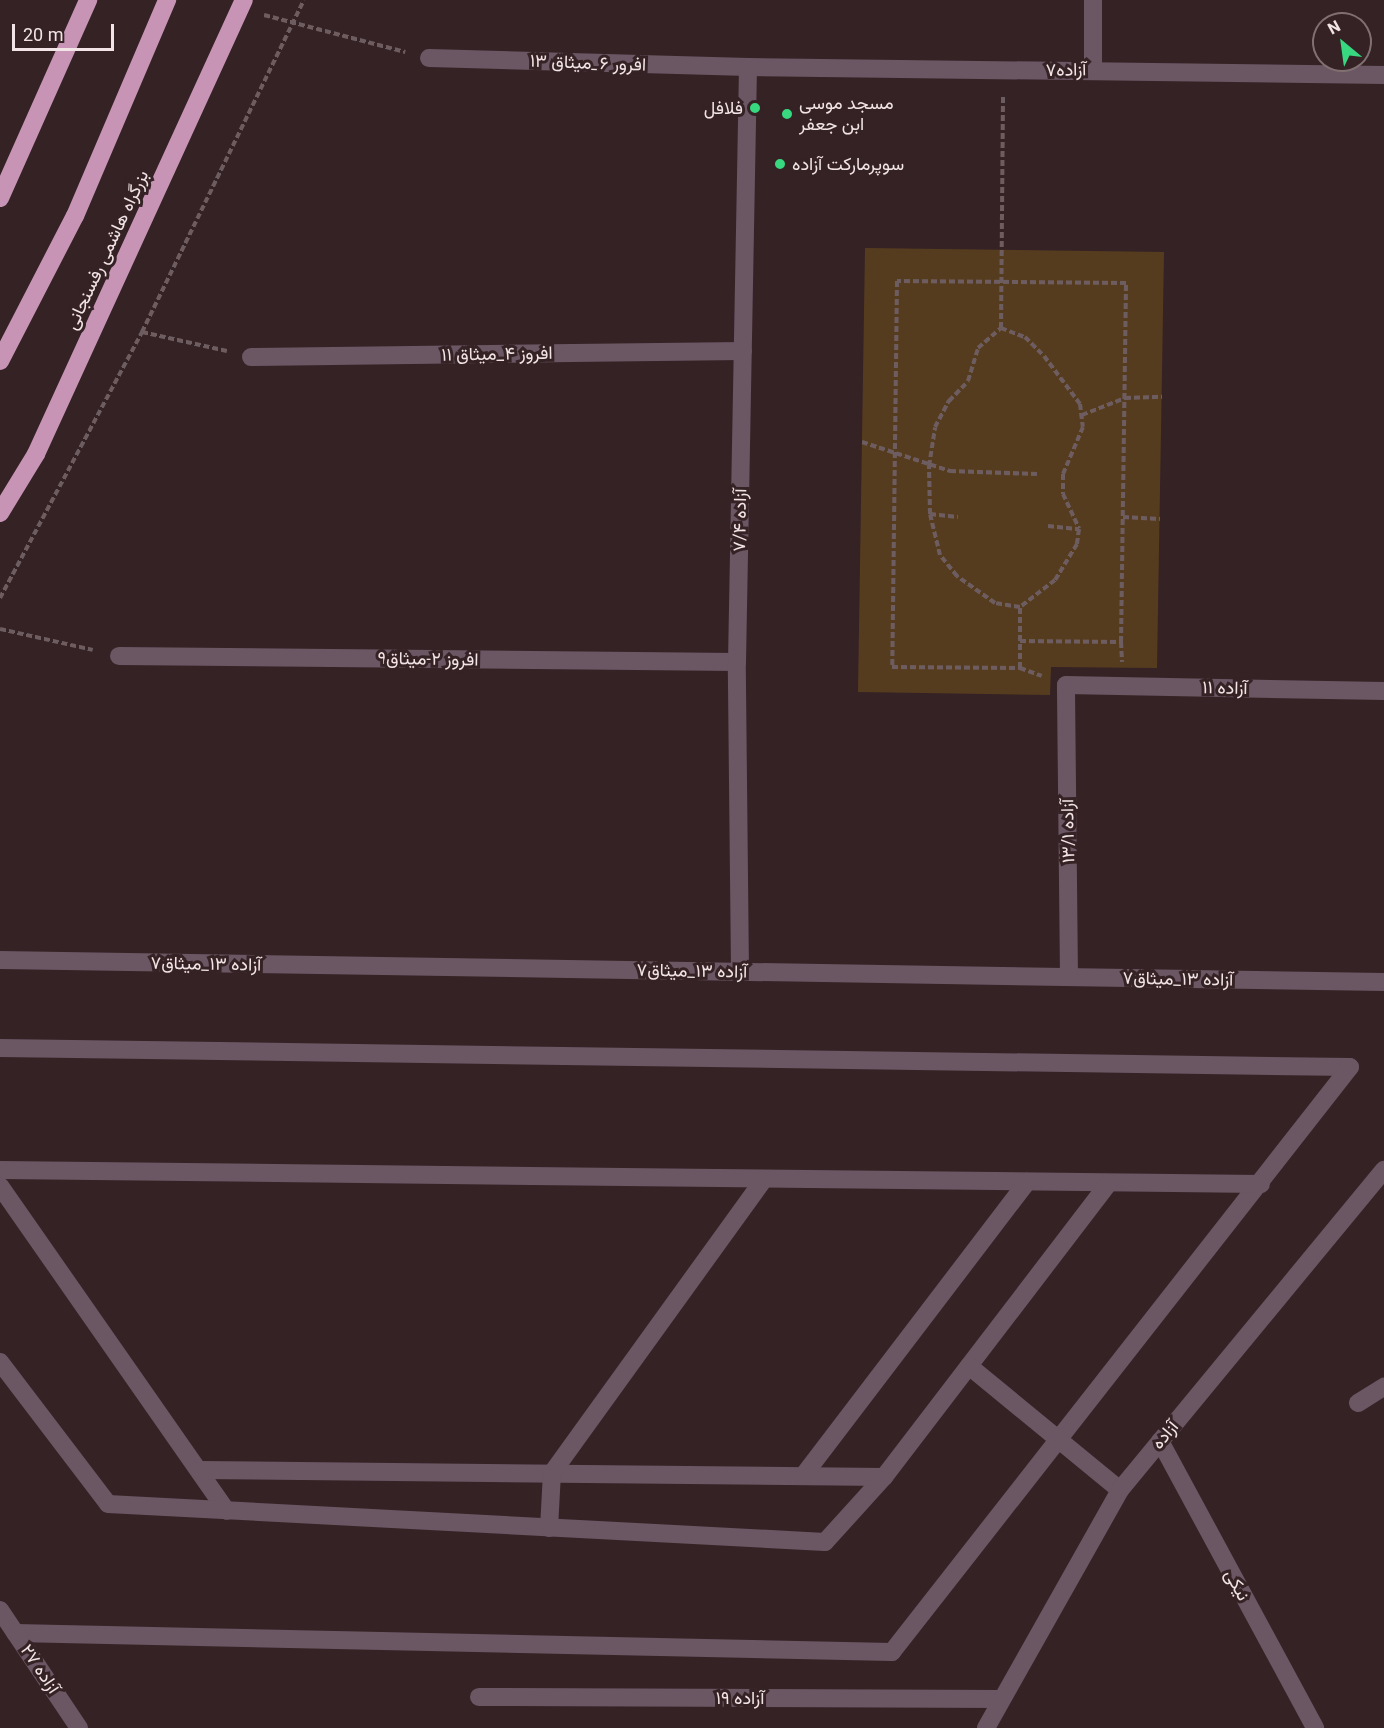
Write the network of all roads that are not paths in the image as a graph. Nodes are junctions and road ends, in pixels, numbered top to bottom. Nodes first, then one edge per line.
1 (88, 0) edge
2 (167, 0) edge
3 (1092, 0) edge
4 (243, 4) edge
5 (429, 58) road end
6 (748, 67) junction
7 (1093, 70) junction
8 (1384, 75) edge
9 (0, 198) edge
10 (743, 351) junction
11 (251, 357) road end
12 (0, 361) edge
13 (36, 454) junction
14 (0, 513) edge
15 (0, 525) edge
16 (119, 656) road end
17 (737, 662) junction
18 (1066, 685) joint
19 (1384, 691) edge
20 (0, 960) edge
21 (740, 972) junction
22 (1069, 977) junction
23 (1384, 982) edge
24 (0, 1048) edge
25 (0, 1170) edge
26 (1384, 1170) edge
27 (764, 1179) junction
28 (1027, 1182) junction
29 (1109, 1183) junction
30 (1261, 1184) junction
31 (0, 1186) edge
32 (0, 1362) edge
33 (969, 1366) junction
34 (1384, 1387) edge
35 (1358, 1403) dead end
36 (1060, 1439) junction
37 (1160, 1441) junction
38 (199, 1470) junction
39 (552, 1473) junction
40 (803, 1476) junction
41 (884, 1477) junction
42 (1120, 1490) junction
43 (227, 1510) junction
44 (549, 1528) junction
45 (0, 1610) edge
46 (15, 1633) junction
47 (479, 1696) dead end
48 (1001, 1699) junction
49 (79, 1728) edge
50 (986, 1728) edge
51 (1315, 1728) edge

1 - 9 highway
2 - 12 highway
3 - 7 street
4 - 13 highway, بزرگراه هاشمی رفسنجانی
5 - 6 street, افرور ۶_میثاق ۱۳
6 - 7 street, آزاده۷
6 - 10 street, آزاده ۷/۴
7 - 8 street, آزاده۷
10 - 11 street, افروز ۴_میثاق ۱۱
10 - 17 street, آزاده ۷/۴
13 - 14 highway, بزرگراه هاشمی رفسنجانی
13 - 15 street
16 - 17 street, افروز ۲-میثاق۹
17 - 21 street, آزاده ۷/۴
18 - 19 street, آزاده ۱۱
18 - 22 street, آزاده ۱۳/۱
20 - 21 street, آزاده ۱۳_میثاق۷
21 - 22 street, آزاده ۱۳_میثاق۷
22 - 23 street, آزاده ۱۳_میثاق۷
24 - 30 street
25 - 27 street
26 - 37 street, آزاده
27 - 28 street
27 - 39 street
28 - 29 street
28 - 40 street
29 - 30 street
29 - 33 street
30 - 36 street
31 - 38 street
32 - 43 street
33 - 36 street
33 - 41 street
34 - 35 street
36 - 42 street
36 - 46 street
37 - 42 street, آزاده
37 - 51 street, نیکی
38 - 39 street
38 - 43 street
39 - 40 street
39 - 44 street
40 - 41 street
41 - 44 street
42 - 48 street, آزاده
43 - 44 street
45 - 46 street, آزاده ۲۷
46 - 49 street, آزاده ۲۷
47 - 48 street, آزاده ۱۹
48 - 50 street, آزاده

